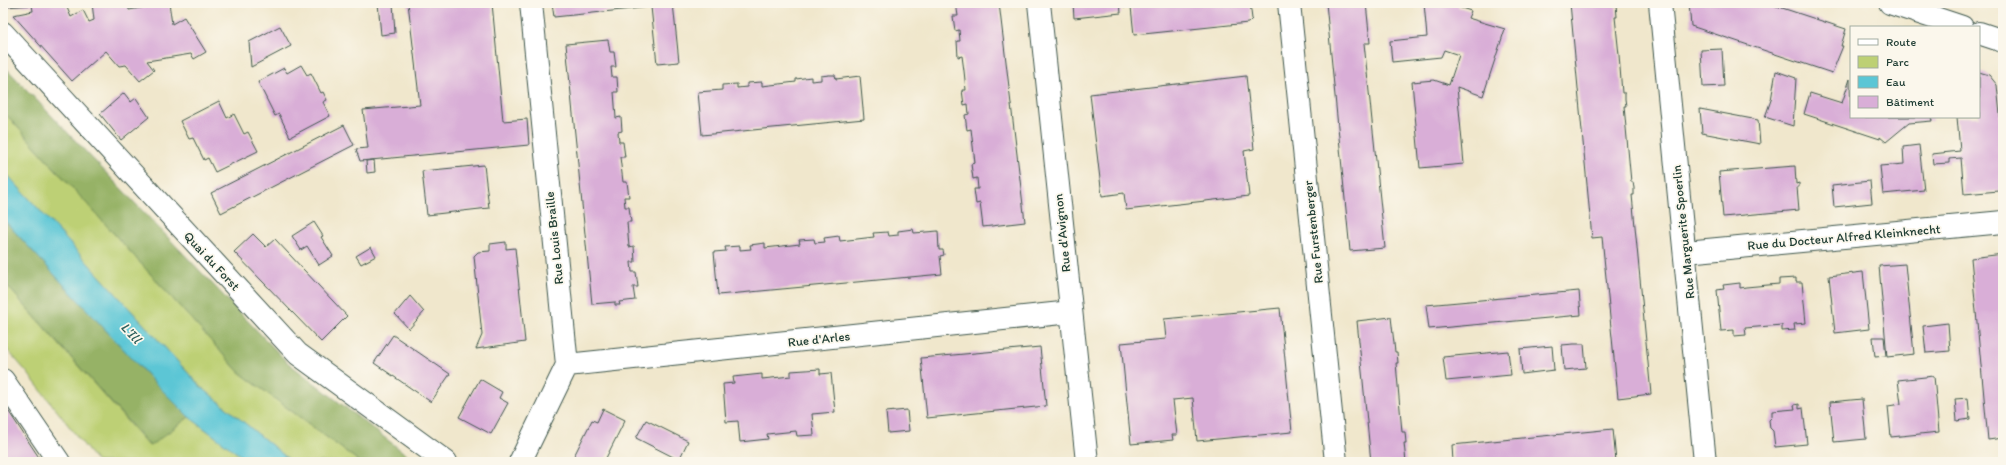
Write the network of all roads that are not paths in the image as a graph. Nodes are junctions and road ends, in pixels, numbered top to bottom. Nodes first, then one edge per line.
1 (531, 3) edge
2 (1039, 3) edge
3 (1289, 3) edge
4 (1660, 3) edge
5 (1890, 3) edge
6 (1959, 26) edge
7 (3, 33) edge
8 (1980, 33) edge
9 (2003, 41) edge
10 (2003, 222) edge
11 (1686, 252) junction
12 (1071, 312) junction
13 (567, 365) junction
14 (3, 380) edge
15 (59, 462) edge
16 (446, 462) edge
17 (520, 462) edge
18 (1087, 462) edge
19 (1336, 462) edge
20 (1705, 462) edge

1 - 13 street, Rue Louis Braille
2 - 12 street, Rue d'Avignon
3 - 19 street, Rue Furstenberger
4 - 11 street, Rue Marguerite Spoerlin
5 - 6 street
7 - 16 street, Quai du Forst
8 - 9 street
10 - 11 street, Rue du Docteur Alfred Kleinknecht
11 - 20 street, Rue Marguerite Spoerlin
12 - 13 street, Rue d'Arles
12 - 18 street, Rue d'Avignon
13 - 17 street
14 - 15 street

